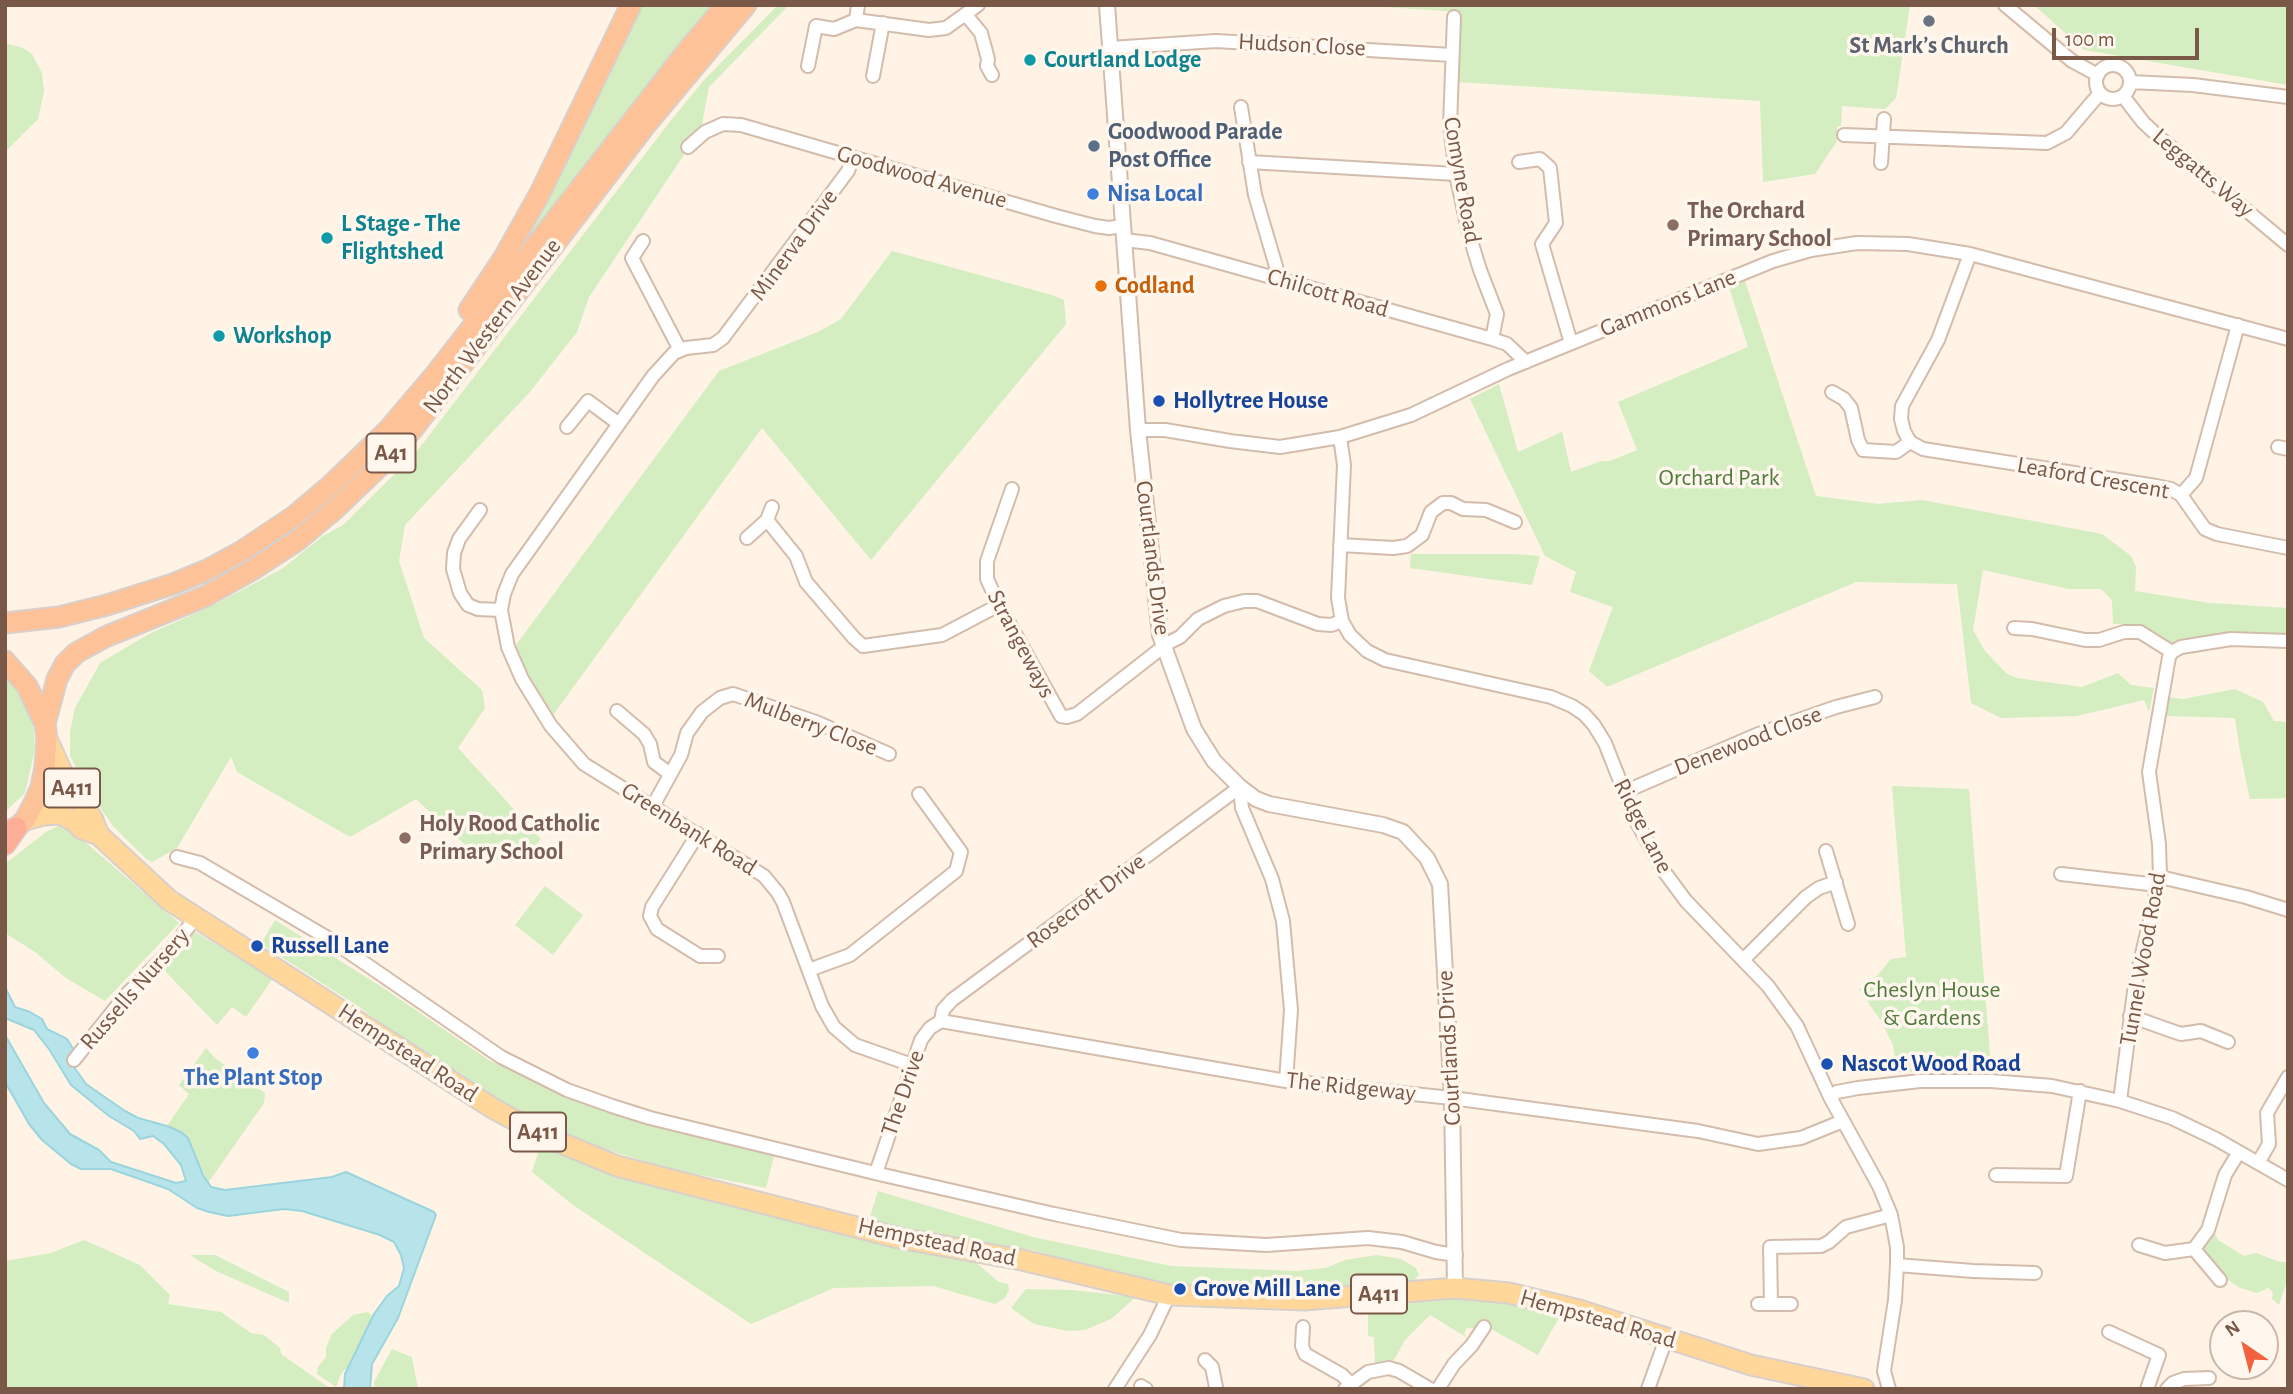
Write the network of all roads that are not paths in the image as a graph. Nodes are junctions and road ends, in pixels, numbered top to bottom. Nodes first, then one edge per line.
1 (726, 5) edge
2 (746, 5) edge
3 (759, 5) edge
4 (858, 5) edge
5 (978, 5) edge
6 (1107, 5) edge
7 (2005, 5) edge
8 (630, 10) edge
9 (966, 15) junction
10 (1454, 17) dead end
11 (856, 20) junction
12 (883, 23) junction
13 (1110, 48) junction
14 (1452, 54) junction
15 (807, 66) dead end
16 (992, 75) dead end
17 (2098, 75) junction
18 (873, 76) dead end
19 (2130, 82) junction
20 (672, 93) junction
21 (2100, 93) junction
22 (2123, 96) junction
23 (2288, 97) edge
24 (1241, 107) dead end
25 (1884, 120) dead end
26 (1844, 135) dead end
27 (1882, 137) junction
28 (688, 147) dead end
29 (853, 157) junction
30 (1249, 162) junction
31 (1519, 162) dead end
32 (1881, 163) dead end
33 (1456, 174) junction
34 (1123, 233) junction
35 (643, 241) dead end
36 (2288, 245) edge
37 (1970, 254) junction
38 (1280, 280) junction
39 (2238, 325) junction
40 (1492, 339) junction
41 (2288, 339) edge
42 (1571, 343) junction
43 (680, 350) junction
44 (1526, 362) junction
45 (1832, 392) dead end
46 (619, 424) junction
47 (567, 427) dead end
48 (1138, 430) junction
49 (1340, 437) junction
50 (1910, 442) junction
51 (354, 463) junction
52 (1012, 489) dead end
53 (2181, 495) junction
54 (772, 508) dead end
55 (480, 510) dead end
56 (767, 520) junction
57 (1515, 522) dead end
58 (747, 538) dead end
59 (1340, 545) junction
60 (2288, 548) edge
61 (107, 605) junction
62 (999, 605) junction
63 (501, 610) junction
64 (5, 614) edge
65 (1342, 621) junction
66 (5, 623) edge
67 (2014, 628) dead end
68 (2288, 641) edge
69 (1164, 646) junction
70 (2172, 652) junction
71 (5, 661) edge
72 (1875, 697) dead end
73 (617, 711) dead end
74 (46, 732) junction
75 (888, 754) dead end
76 (670, 774) junction
77 (1240, 787) junction
78 (1624, 792) junction
79 (919, 794) dead end
80 (653, 806) junction
81 (13, 831) edge
82 (698, 834) junction
83 (99, 835) junction
84 (1826, 851) dead end
85 (177, 857) dead end
86 (2061, 874) dead end
87 (2159, 881) junction
88 (1836, 882) junction
89 (2288, 909) edge
90 (196, 917) junction
91 (1848, 924) dead end
92 (718, 956) dead end
93 (1743, 960) junction
94 (808, 970) junction
95 (2130, 1016) junction
96 (941, 1021) junction
97 (2228, 1042) dead end
98 (74, 1060) dead end
99 (912, 1065) junction
100 (2288, 1077) edge
101 (1286, 1081) junction
102 (2080, 1091) junction
103 (1830, 1097) junction
104 (1452, 1098) junction
105 (2120, 1101) junction
106 (1843, 1121) junction
107 (2239, 1152) junction
108 (2258, 1163) junction
109 (876, 1173) junction
110 (1996, 1175) dead end
111 (2288, 1180) edge
112 (1891, 1215) junction
113 (1770, 1232) dead end
114 (2139, 1245) dead end
115 (1770, 1247) junction
116 (2194, 1249) junction
117 (1456, 1255) junction
118 (1897, 1265) junction
119 (2035, 1273) dead end
120 (2220, 1280) dead end
121 (1455, 1288) junction
122 (1169, 1295) junction
123 (1791, 1304) dead end
124 (1303, 1327) dead end
125 (1484, 1327) dead end
126 (2109, 1332) dead end
127 (1666, 1339) junction
128 (1205, 1360) dead end
129 (1884, 1371) junction
130 (2209, 1378) dead end
131 (1347, 1386) edge
132 (1217, 1388) edge
133 (1115, 1389) edge
134 (1430, 1389) edge
135 (1438, 1389) edge
136 (1648, 1389) edge
137 (1863, 1389) edge
138 (1889, 1389) edge
139 (2147, 1389) edge
140 (2167, 1389) edge

1 - 51 highway, North Western Avenue / A41
2 - 20 highway, North Western Avenue / A41
3 - 20 highway
4 - 11 street
5 - 9 street
6 - 13 street, Courtlands Drive
7 - 17 street
8 - 51 highway
9 - 12 street
9 - 16 street
10 - 14 street, Comyne Road
11 - 12 street
11 - 15 street
12 - 18 street
13 - 14 street, Hudson Close
13 - 34 street, Courtlands Drive
14 - 33 street, Comyne Road
17 - 19 street
17 - 21 street
19 - 22 street
19 - 23 street
20 - 74 highway, North Western Avenue / A41
21 - 22 street
21 - 27 street
22 - 36 street, Leggatts Way
24 - 30 street
25 - 27 street
26 - 27 street
27 - 32 street
28 - 29 street, Goodwood Avenue
29 - 34 street, Goodwood Avenue
29 - 43 street, Minerva Drive
30 - 33 street
30 - 38 street
31 - 42 street
33 - 40 street, Comyne Road
34 - 38 street, Chilcott Road
34 - 48 street, Courtlands Drive
35 - 43 street
37 - 39 street, Gammons Lane
37 - 42 street, Gammons Lane
37 - 50 street
38 - 40 street, Chilcott Road
39 - 41 street, Gammons Lane
39 - 53 street, Leaford Crescent
40 - 44 street, Chilcott Road
42 - 44 street, Gammons Lane
43 - 46 street, Greenbank Road
44 - 49 street, Gammons Lane
45 - 50 street
46 - 47 street
46 - 63 street, Greenbank Road
48 - 49 street, Gammons Lane
48 - 69 street, Courtlands Drive
49 - 59 street
50 - 53 street, Leaford Crescent
51 - 61 highway, North Western Avenue / A41
52 - 62 street, Strangeways
53 - 60 street
54 - 56 street
55 - 63 street
56 - 58 street
56 - 62 street
57 - 59 street
59 - 65 street
61 - 64 highway
61 - 66 highway, North Western Avenue / A41
62 - 69 street, Strangeways
63 - 80 street, Greenbank Road
65 - 69 street
65 - 78 street, Ridge Lane
67 - 70 street
68 - 70 street
69 - 77 street, Courtlands Drive
70 - 87 street, Tunnel Wood Road
71 - 74 highway
72 - 78 street, Denewood Close
73 - 76 street
74 - 81 highway, North Western Avenue
74 - 83 main road, Hempstead Road / A411
75 - 76 street, Mulberry Close
76 - 80 street
77 - 96 street, Rosecroft Drive
77 - 101 street
77 - 104 street, Courtlands Drive
78 - 93 street, Ridge Lane
79 - 94 street
80 - 82 street, Greenbank Road
81 - 83 main road, Hempstead Road / A411
82 - 92 street
82 - 94 street, Greenbank Road
83 - 90 main road, Hempstead Road / A411
84 - 88 street
85 - 109 street, Hempstead Road
86 - 87 street
87 - 89 street
87 - 95 street, Tunnel Wood Road
88 - 91 street
88 - 93 street
90 - 98 street, Russells Nursery
90 - 122 main road, Hempstead Road / A411
93 - 103 street, Ridge Lane
94 - 99 street, Greenbank Road
95 - 97 street
95 - 105 street, Tunnel Wood Road
96 - 99 street, The Drive
96 - 101 street, The Ridgeway
99 - 109 street, The Drive
100 - 108 street
101 - 104 street, The Ridgeway
102 - 103 street
102 - 105 street
102 - 110 street
103 - 106 street, Ridge Lane
104 - 106 street, The Ridgeway
104 - 117 street, Courtlands Drive
105 - 107 street
106 - 112 street, Ridge Lane
107 - 108 street
107 - 116 street
108 - 111 street
109 - 117 street, Hempstead Road
112 - 115 street
112 - 118 street, Ridge Lane
113 - 115 street
114 - 116 street
115 - 123 street
116 - 120 street
117 - 121 street, Courtlands Drive
118 - 119 street
118 - 129 street, Ridge Lane
121 - 122 main road, Hempstead Road / A411
121 - 127 main road, Hempstead Road / A411
122 - 133 street
124 - 131 street
125 - 135 street
126 - 139 street
127 - 136 street
127 - 137 main road, Hempstead Road / A411
128 - 132 street
129 - 137 street
129 - 138 street, Ridge Lane
130 - 140 street
131 - 134 street

